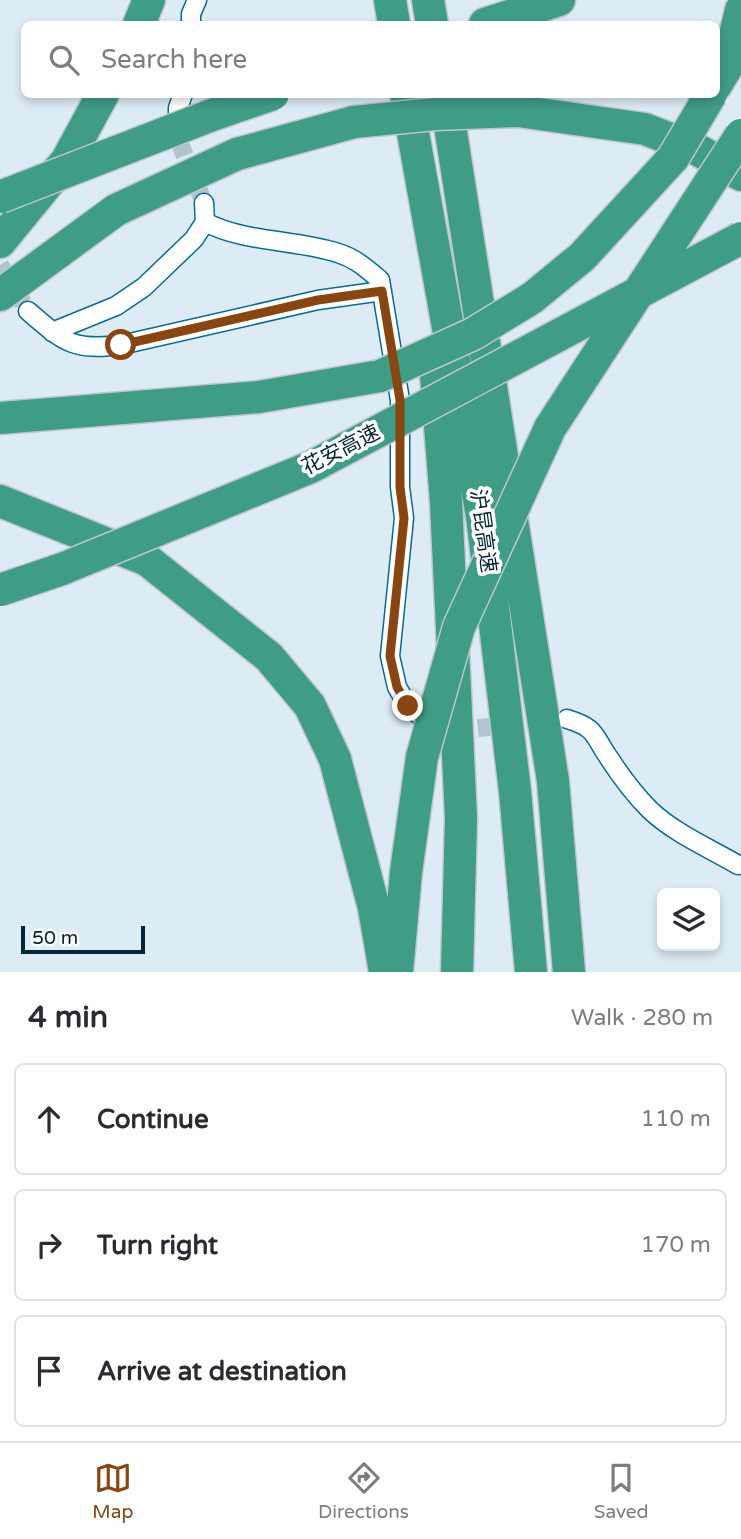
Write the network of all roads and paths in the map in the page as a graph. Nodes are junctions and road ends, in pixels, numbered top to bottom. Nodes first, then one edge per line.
1 (149, 0) edge
2 (197, 0) edge
3 (390, 0) edge
4 (428, 0) edge
5 (559, 0) edge
6 (741, 9) edge
7 (140, 21) edge
8 (191, 21) edge
9 (394, 21) edge
10 (432, 21) edge
11 (494, 21) edge
12 (720, 78) edge
13 (101, 98) edge
14 (182, 98) edge
15 (261, 98) edge
16 (407, 98) edge
17 (446, 98) edge
18 (709, 98) edge
19 (741, 135) edge
20 (178, 139) tunnel mouth
21 (418, 161) junction
22 (741, 175) edge
23 (0, 197) edge
24 (204, 203) tunnel mouth
25 (205, 222) junction
26 (741, 239) edge
27 (0, 243) edge
28 (382, 291) junction
29 (0, 295) edge
30 (28, 311) tunnel mouth
31 (52, 332) junction
32 (0, 418) edge
33 (0, 501) edge
34 (0, 590) edge
35 (567, 719) tunnel mouth
36 (440, 732) dead end
37 (738, 865) dead end
38 (385, 972) edge
39 (397, 972) edge
40 (457, 972) edge
41 (531, 972) edge
42 (569, 972) edge

1 - 7 highway
2 - 8 street
3 - 9 highway
4 - 10 highway
5 - 11 highway
6 - 12 highway
13 - 27 highway
14 - 20 street
15 - 23 highway, bridge
16 - 21 highway, 沪昆高速
17 - 42 highway, 沪昆高速
18 - 32 highway, bridge
19 - 39 highway, bridge
21 - 40 highway
21 - 41 highway, 沪昆高速
22 - 29 highway, bridge
24 - 25 street
25 - 28 street
25 - 31 street
26 - 34 highway, 花安高速, bridge
28 - 31 street
28 - 36 street
30 - 31 street
33 - 38 highway
35 - 37 street

